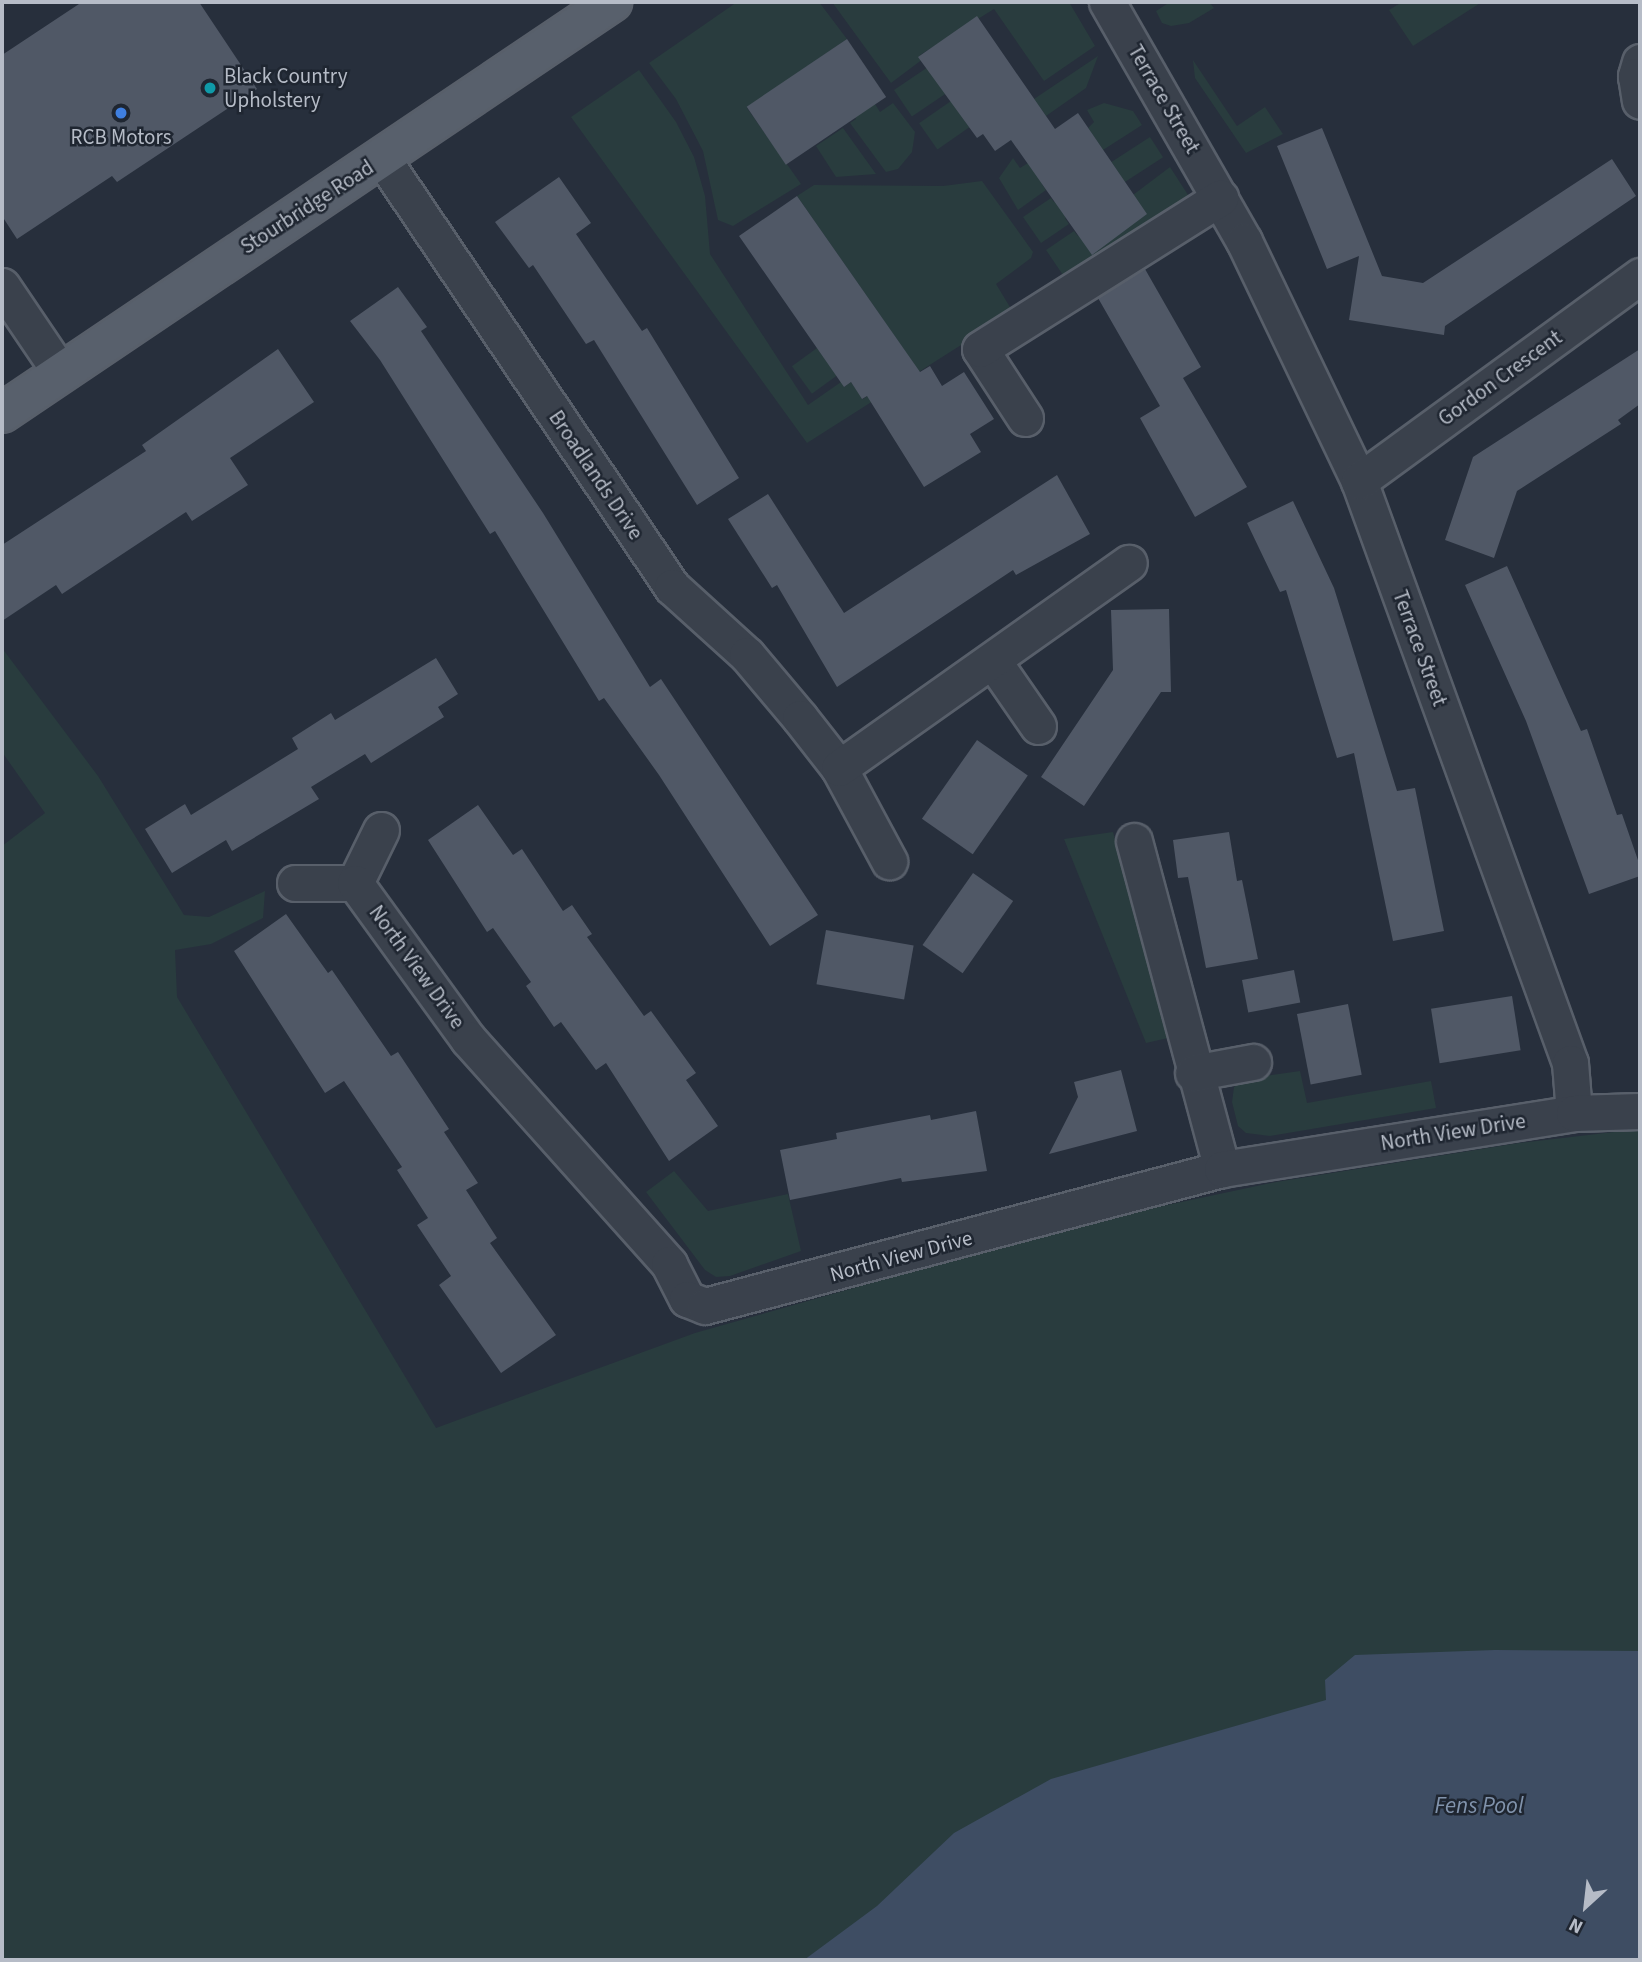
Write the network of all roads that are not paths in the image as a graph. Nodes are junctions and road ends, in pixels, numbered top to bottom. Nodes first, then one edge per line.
1 (612, 2) edge
2 (1107, 2) edge
3 (1640, 61) edge
4 (1640, 101) edge
5 (382, 158) junction
6 (1220, 198) junction
7 (1640, 276) edge
8 (2, 286) edge
9 (61, 373) junction
10 (2, 412) edge
11 (1025, 418) dead end
12 (1359, 481) junction
13 (1129, 563) dead end
14 (993, 661) junction
15 (1038, 726) dead end
16 (839, 768) junction
17 (381, 830) dead end
18 (1134, 841) dead end
19 (889, 861) dead end
20 (295, 883) dead end
21 (355, 883) junction
22 (1253, 1062) dead end
23 (1193, 1073) junction
24 (1640, 1111) edge
25 (1574, 1114) junction
26 (1222, 1169) junction

1 - 5 main road, Stourbridge Road
2 - 6 street, Terrace Street
3 - 4 street
5 - 9 main road, Stourbridge Road
5 - 16 street, Broadlands Drive
6 - 11 street
6 - 12 street, Terrace Street
7 - 12 street, Gordon Crescent
8 - 9 street
9 - 10 main road, Stourbridge Road
12 - 25 street, Terrace Street
13 - 14 street
14 - 15 street
14 - 16 street
16 - 19 street, Broadlands Drive
17 - 21 street, North View Drive
18 - 23 street
20 - 21 street, North View Drive
21 - 26 street, North View Drive
22 - 23 street
23 - 26 street
24 - 25 street, North View Drive
25 - 26 street, North View Drive

